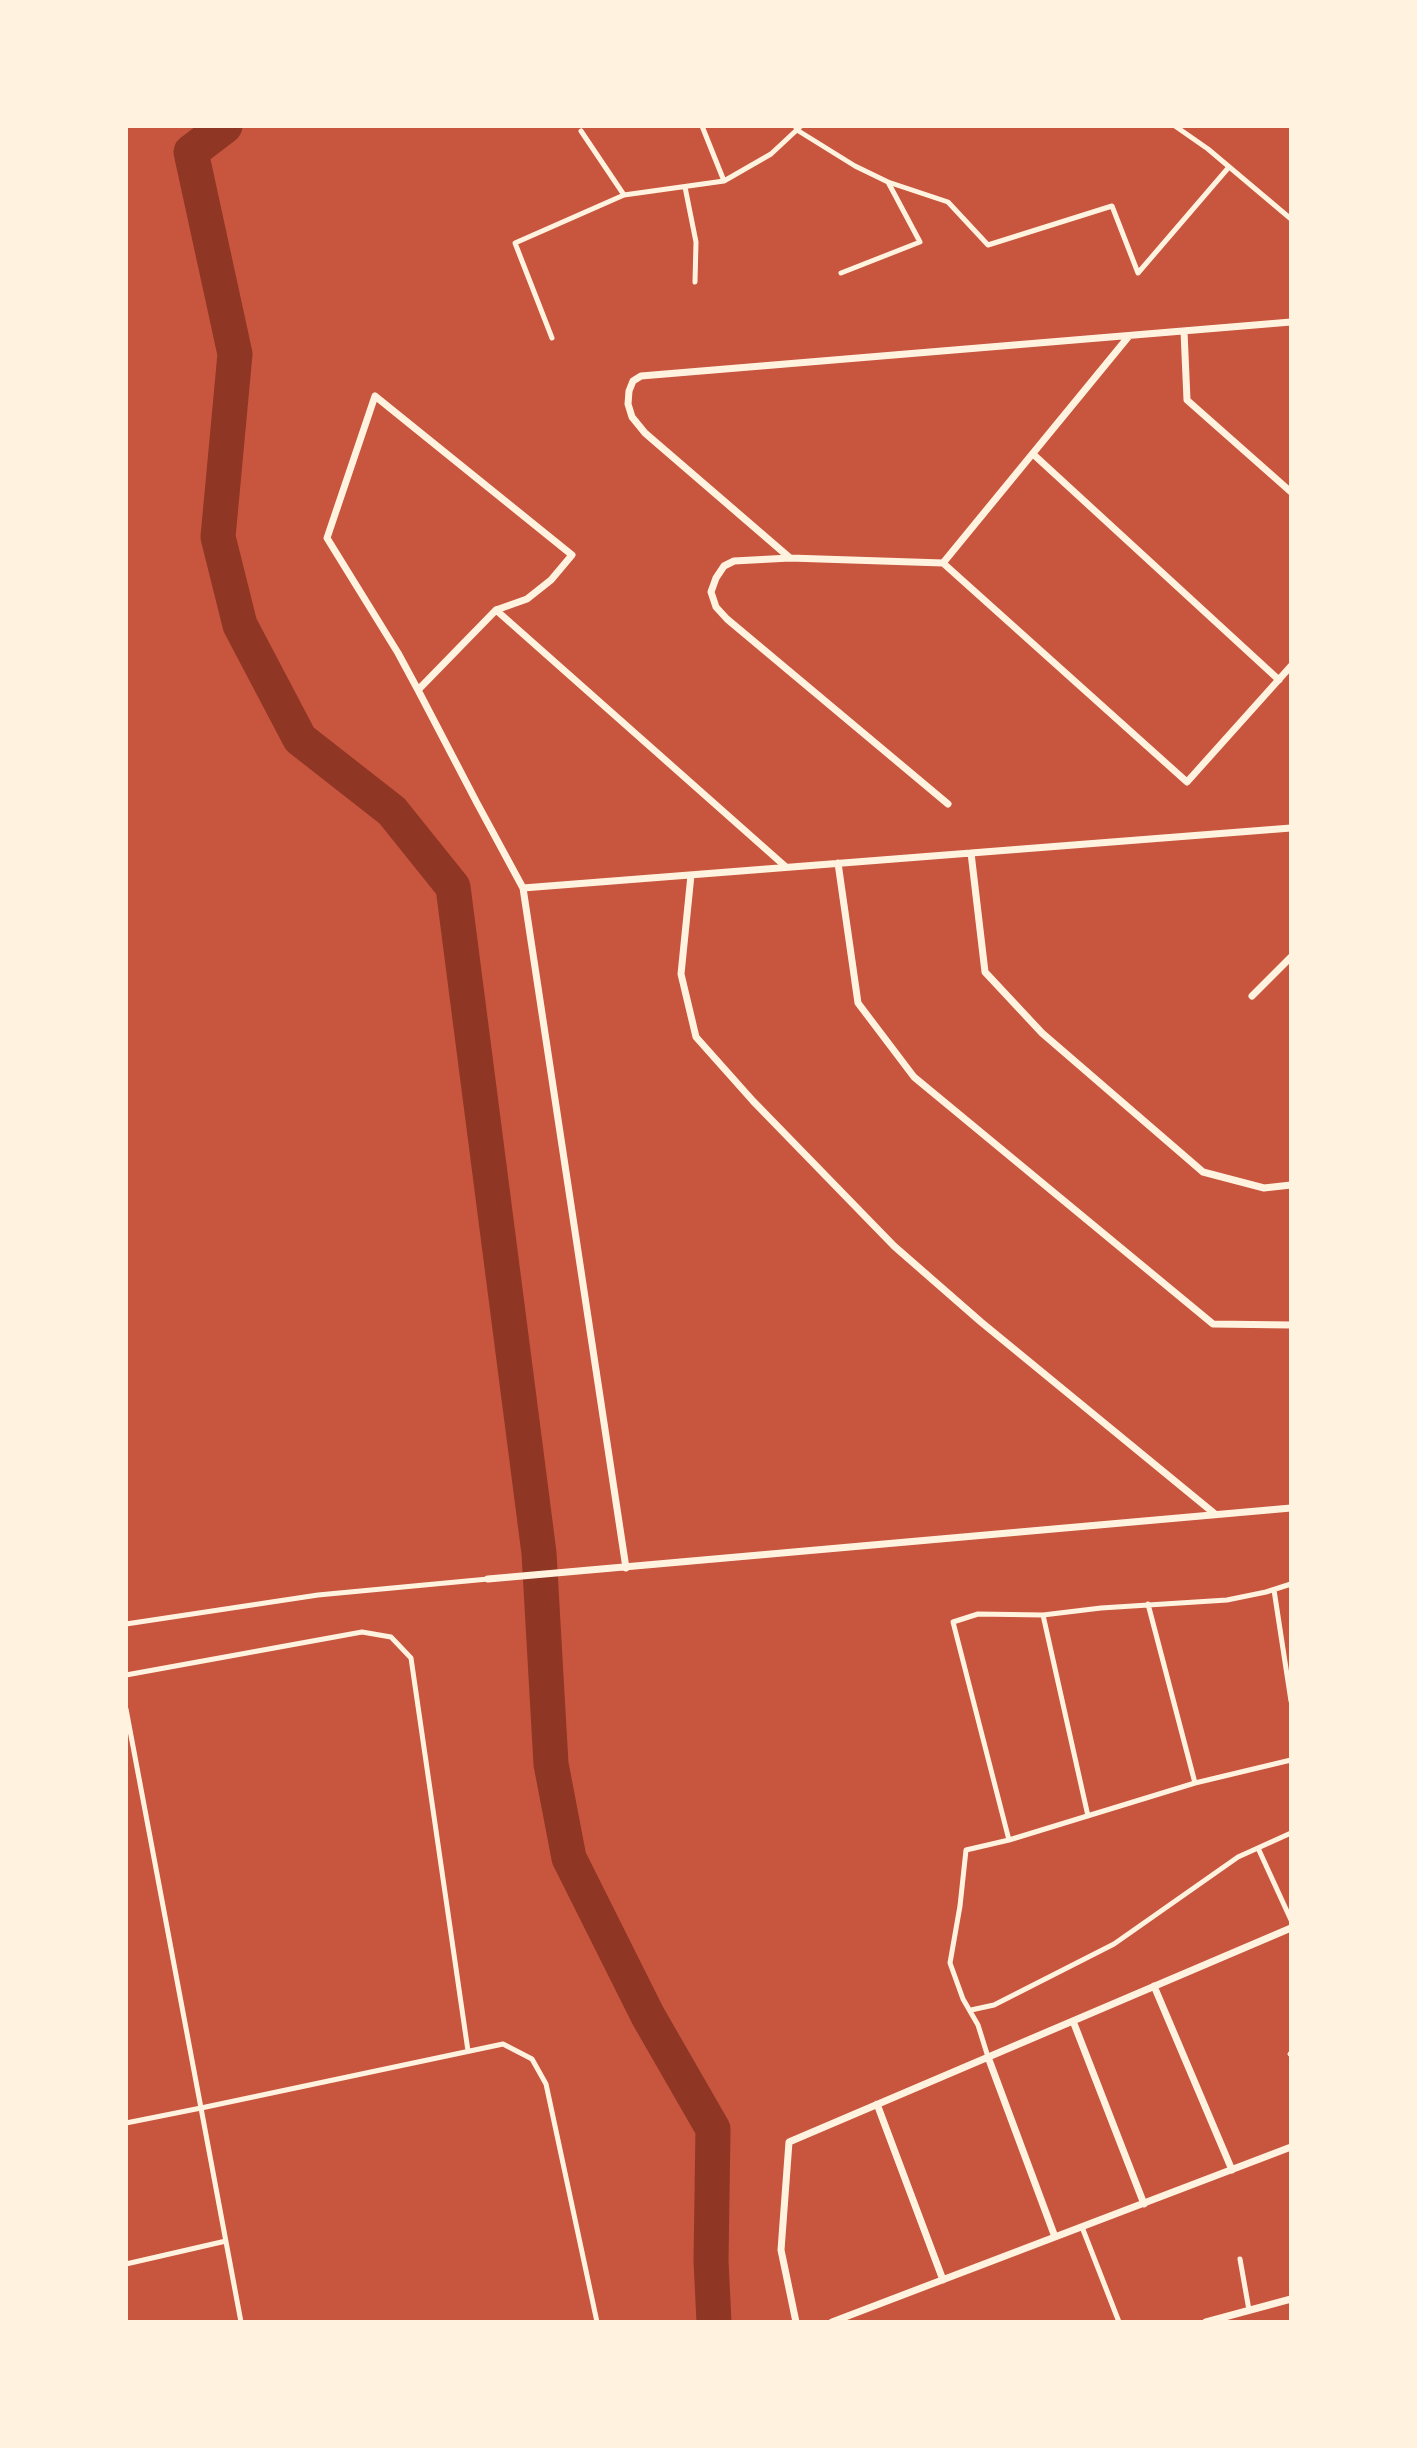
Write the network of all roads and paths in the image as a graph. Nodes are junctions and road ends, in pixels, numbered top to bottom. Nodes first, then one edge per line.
1 (702, 126) edge
2 (1175, 126) edge
3 (798, 127) edge
4 (581, 131) dead end
5 (1229, 167) junction
6 (724, 181) junction
7 (888, 182) junction
8 (685, 187) junction
9 (624, 195) junction
10 (1291, 219) edge
11 (841, 273) dead end
12 (695, 282) dead end
13 (1291, 322) edge
14 (1184, 331) junction
15 (1129, 336) junction
16 (552, 338) dead end
17 (1032, 454) junction
18 (1291, 492) edge
19 (790, 558) junction
20 (943, 563) junction
21 (496, 610) junction
22 (1291, 666) edge
23 (1279, 680) junction
24 (418, 690) junction
25 (948, 804) dead end
26 (1291, 828) edge
27 (971, 853) junction
28 (838, 863) junction
29 (786, 867) junction
30 (691, 875) junction
31 (523, 888) junction
32 (1291, 957) edge
33 (1252, 996) dead end
34 (1291, 1185) edge
35 (1291, 1325) edge
36 (1291, 1508) edge
37 (1215, 1514) junction
38 (626, 1568) junction
39 (488, 1579) joint
40 (1291, 1584) edge
41 (1274, 1590) junction
42 (1148, 1604) junction
43 (1042, 1615) junction
44 (126, 1624) edge
45 (126, 1675) edge
46 (1291, 1701) edge
47 (126, 1709) edge
48 (1291, 1760) edge
49 (1195, 1783) junction
50 (1088, 1816) junction
51 (1291, 1833) edge
52 (1009, 1840) junction
53 (1258, 1848) junction
54 (1291, 1920) edge
55 (1291, 1928) edge
56 (1154, 1986) junction
57 (971, 2010) junction
58 (1073, 2021) junction
59 (468, 2051) junction
60 (988, 2057) junction
61 (877, 2104) junction
62 (201, 2108) junction
63 (126, 2123) edge
64 (1291, 2147) edge
65 (1232, 2169) junction
66 (1144, 2204) junction
67 (1083, 2227) junction
68 (1055, 2237) junction
69 (226, 2241) junction
70 (1240, 2259) dead end
71 (126, 2264) edge
72 (943, 2280) junction
73 (1291, 2299) edge
74 (1249, 2310) junction
75 (1218, 2320) edge
76 (241, 2322) edge
77 (597, 2322) edge
78 (796, 2322) edge
79 (832, 2322) edge
80 (1119, 2322) edge
81 (1206, 2322) edge

1 - 6 lane
2 - 5 lane
3 - 6 lane
3 - 7 lane
4 - 9 lane
5 - 7 lane
5 - 10 lane
6 - 8 lane
7 - 11 lane
8 - 9 lane
8 - 12 lane
9 - 16 lane
13 - 14 street
14 - 15 street
14 - 18 street
15 - 17 street
15 - 19 street
17 - 20 street
17 - 23 street
19 - 20 street
19 - 25 street
20 - 23 street
21 - 24 street
21 - 24 street
21 - 29 street
22 - 23 street
24 - 31 street
26 - 27 street
27 - 28 street
27 - 34 street
28 - 29 street
28 - 35 street
29 - 30 street
30 - 31 street
30 - 37 street
31 - 38 street
32 - 33 street
36 - 37 street
37 - 38 street
38 - 39 street
39 - 44 lane
40 - 41 lane
41 - 42 lane
41 - 46 lane
42 - 43 lane
42 - 49 lane
43 - 50 lane
43 - 52 lane
45 - 59 lane
47 - 62 lane
48 - 49 lane
49 - 50 lane
50 - 52 lane
51 - 53 lane
52 - 57 lane
53 - 54 lane
53 - 57 lane
55 - 56 street
56 - 58 street
56 - 65 street
57 - 60 lane
58 - 60 street
58 - 66 street
59 - 62 lane
59 - 77 lane
60 - 61 street
60 - 68 street
61 - 72 street
61 - 78 street
62 - 63 lane
62 - 69 lane
64 - 65 street
65 - 66 street
66 - 67 street
67 - 68 street
67 - 80 lane
68 - 72 street
69 - 71 lane
69 - 76 lane
70 - 74 lane
72 - 79 street
73 - 74 street
74 - 75 street
75 - 81 street

